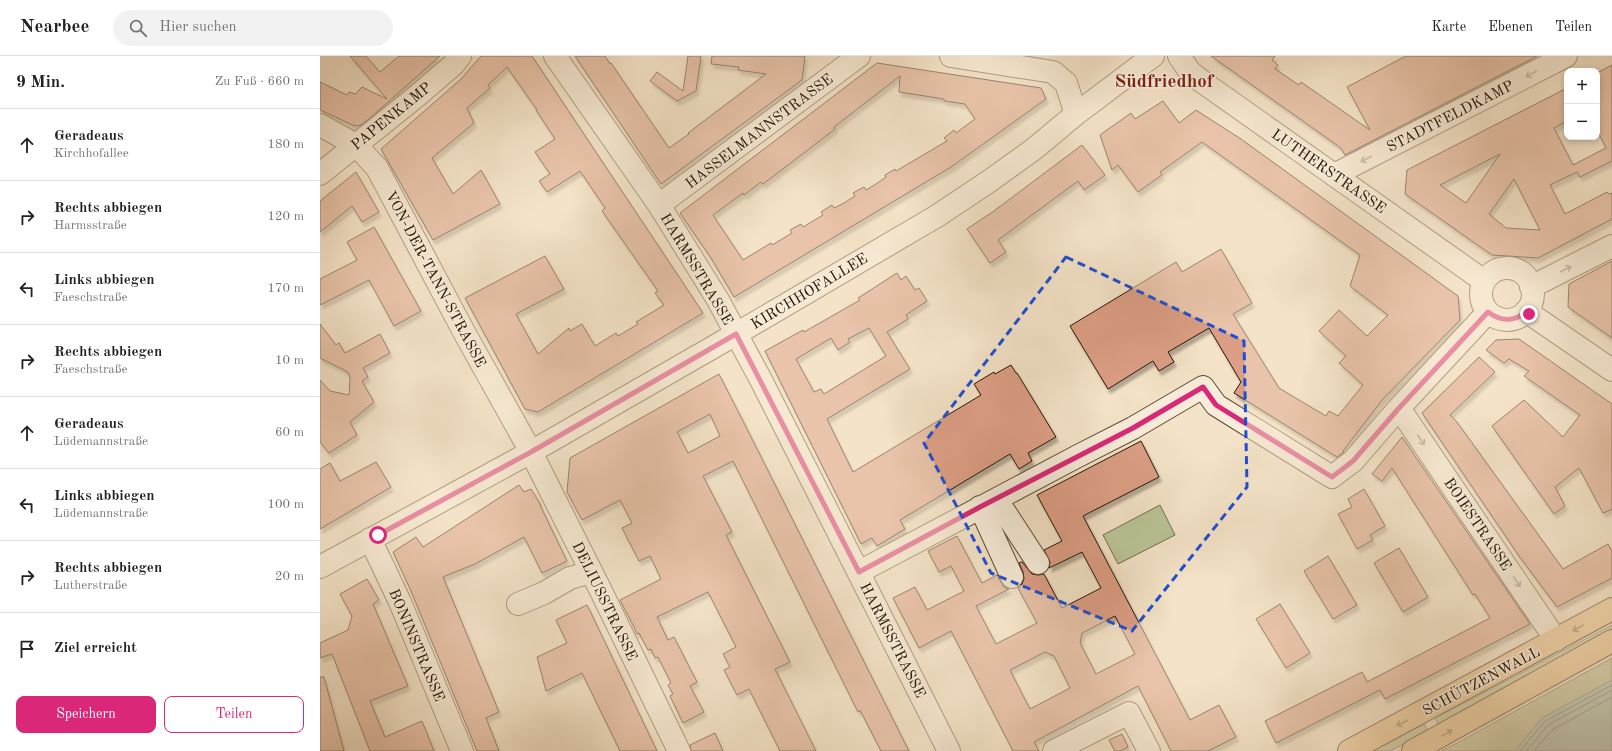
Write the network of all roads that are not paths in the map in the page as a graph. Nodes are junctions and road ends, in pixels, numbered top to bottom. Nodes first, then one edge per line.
1 (460, 56) edge
2 (555, 56) edge
3 (860, 56) edge
4 (951, 56) edge
5 (1153, 56) edge
6 (1179, 56) edge
7 (1566, 56) edge
8 (1076, 114) junction
9 (320, 125) edge
10 (356, 145) junction
11 (320, 174) edge
12 (1334, 175) junction
13 (659, 205) junction
14 (1612, 246) edge
15 (1484, 281) junction
16 (1531, 287) junction
17 (1526, 311) junction
18 (1488, 312) junction
19 (736, 334) junction
20 (1612, 370) edge
21 (1399, 408) junction
22 (531, 452) junction
23 (989, 503) junction
24 (370, 539) junction
25 (1038, 563) dead end
26 (320, 567) edge
27 (591, 572) junction
28 (859, 572) junction
29 (1012, 577) dead end
30 (542, 579) dead end
31 (568, 584) junction
32 (518, 604) dead end
33 (1612, 609) edge
34 (1556, 640) junction
35 (1612, 641) edge
36 (462, 751) edge
37 (679, 751) edge
38 (949, 751) edge
39 (1054, 751) edge
40 (1149, 751) edge
41 (1349, 751) edge
42 (1413, 751) edge

1 - 10 street, PAPENKAMP
2 - 13 street, HARMSSTRASSE
3 - 13 street, HASSELMANNSTRASSE
4 - 8 street
5 - 8 street, KIRCHHOFALLEE
6 - 12 street, LUTHERSTRASSE
7 -> 12 street, STADTFELDKAMP
8 - 19 street, KIRCHHOFALLEE
9 - 10 street, VON-DER-TANN-STRASSE
10 - 11 street, PAPENKAMP
10 - 22 street, VON-DER-TANN-STRASSE
12 - 15 street, LUTHERSTRASSE
13 - 19 street, HARMSSTRASSE
16 -> 14 street
15 - 16 street
15 - 18 street
16 - 17 street
17 - 18 street
17 - 20 street
18 - 21 street
19 - 22 street, KIRCHHOFALLEE
19 - 28 street, HARMSSTRASSE
21 - 23 street
21 -> 34 street, BOIESTRASSE
22 - 24 street, KIRCHHOFALLEE
22 - 27 street, DELIUSSTRASSE
23 - 25 street
23 - 28 street
23 - 29 street
24 - 26 street, KIRCHHOFALLEE
24 - 36 street, BONINSTRASSE
27 - 31 street
27 - 37 street, DELIUSSTRASSE
28 - 38 street, HARMSSTRASSE
30 - 31 street
31 - 32 street
33 -> 34 main road, SCHÜTZENWALL
34 -> 41 main road, SCHÜTZENWALL
42 -> 35 main road, SCHÜTZENWALL
39 - 40 street

